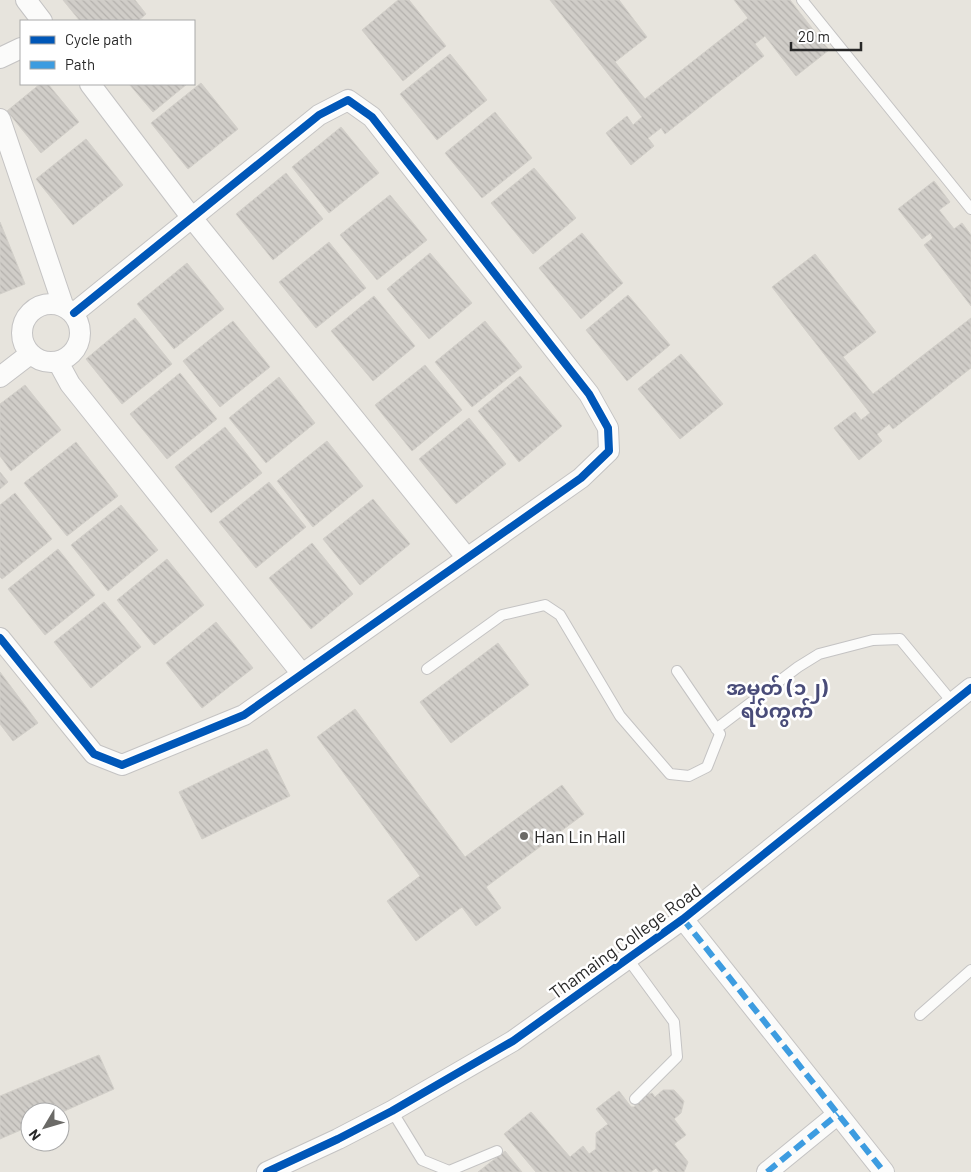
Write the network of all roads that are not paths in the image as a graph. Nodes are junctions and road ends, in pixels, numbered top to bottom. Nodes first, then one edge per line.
1 (26, 0) edge
2 (802, 0) edge
3 (41, 20) edge
4 (20, 48) edge
5 (0, 58) edge
6 (91, 85) edge
7 (0, 119) edge
8 (971, 209) edge
9 (192, 218) junction
10 (69, 309) junction
11 (30, 354) junction
12 (58, 362) junction
13 (0, 377) edge
14 (467, 558) junction
15 (0, 638) edge
16 (427, 669) dead end
17 (677, 671) dead end
18 (302, 674) junction
19 (971, 688) edge
20 (953, 703) junction
21 (716, 729) junction
22 (683, 918) junction
23 (628, 959) junction
24 (971, 970) edge
25 (920, 1015) dead end
26 (635, 1099) dead end
27 (392, 1111) junction
28 (838, 1114) junction
29 (497, 1151) dead end
30 (266, 1172) edge
31 (767, 1172) edge
32 (884, 1172) edge

1 - 3 street
2 - 8 lane
4 - 5 street
6 - 9 street
7 - 10 street
9 - 10 street
9 - 14 street
9 - 14 street
10 - 11 street
10 - 12 street
11 - 12 street
11 - 13 street
12 - 18 street
14 - 18 street
15 - 18 street
16 - 21 lane
17 - 21 lane
19 - 20 street, Thamaing College Road
20 - 21 lane
20 - 22 street, Thamaing College Road
22 - 23 street, Thamaing College Road
22 - 28 street
23 - 26 lane
23 - 27 street, Thamaing College Road
24 - 25 lane
27 - 29 lane
27 - 30 street, Thamaing College Road
28 - 31 street
28 - 32 street

